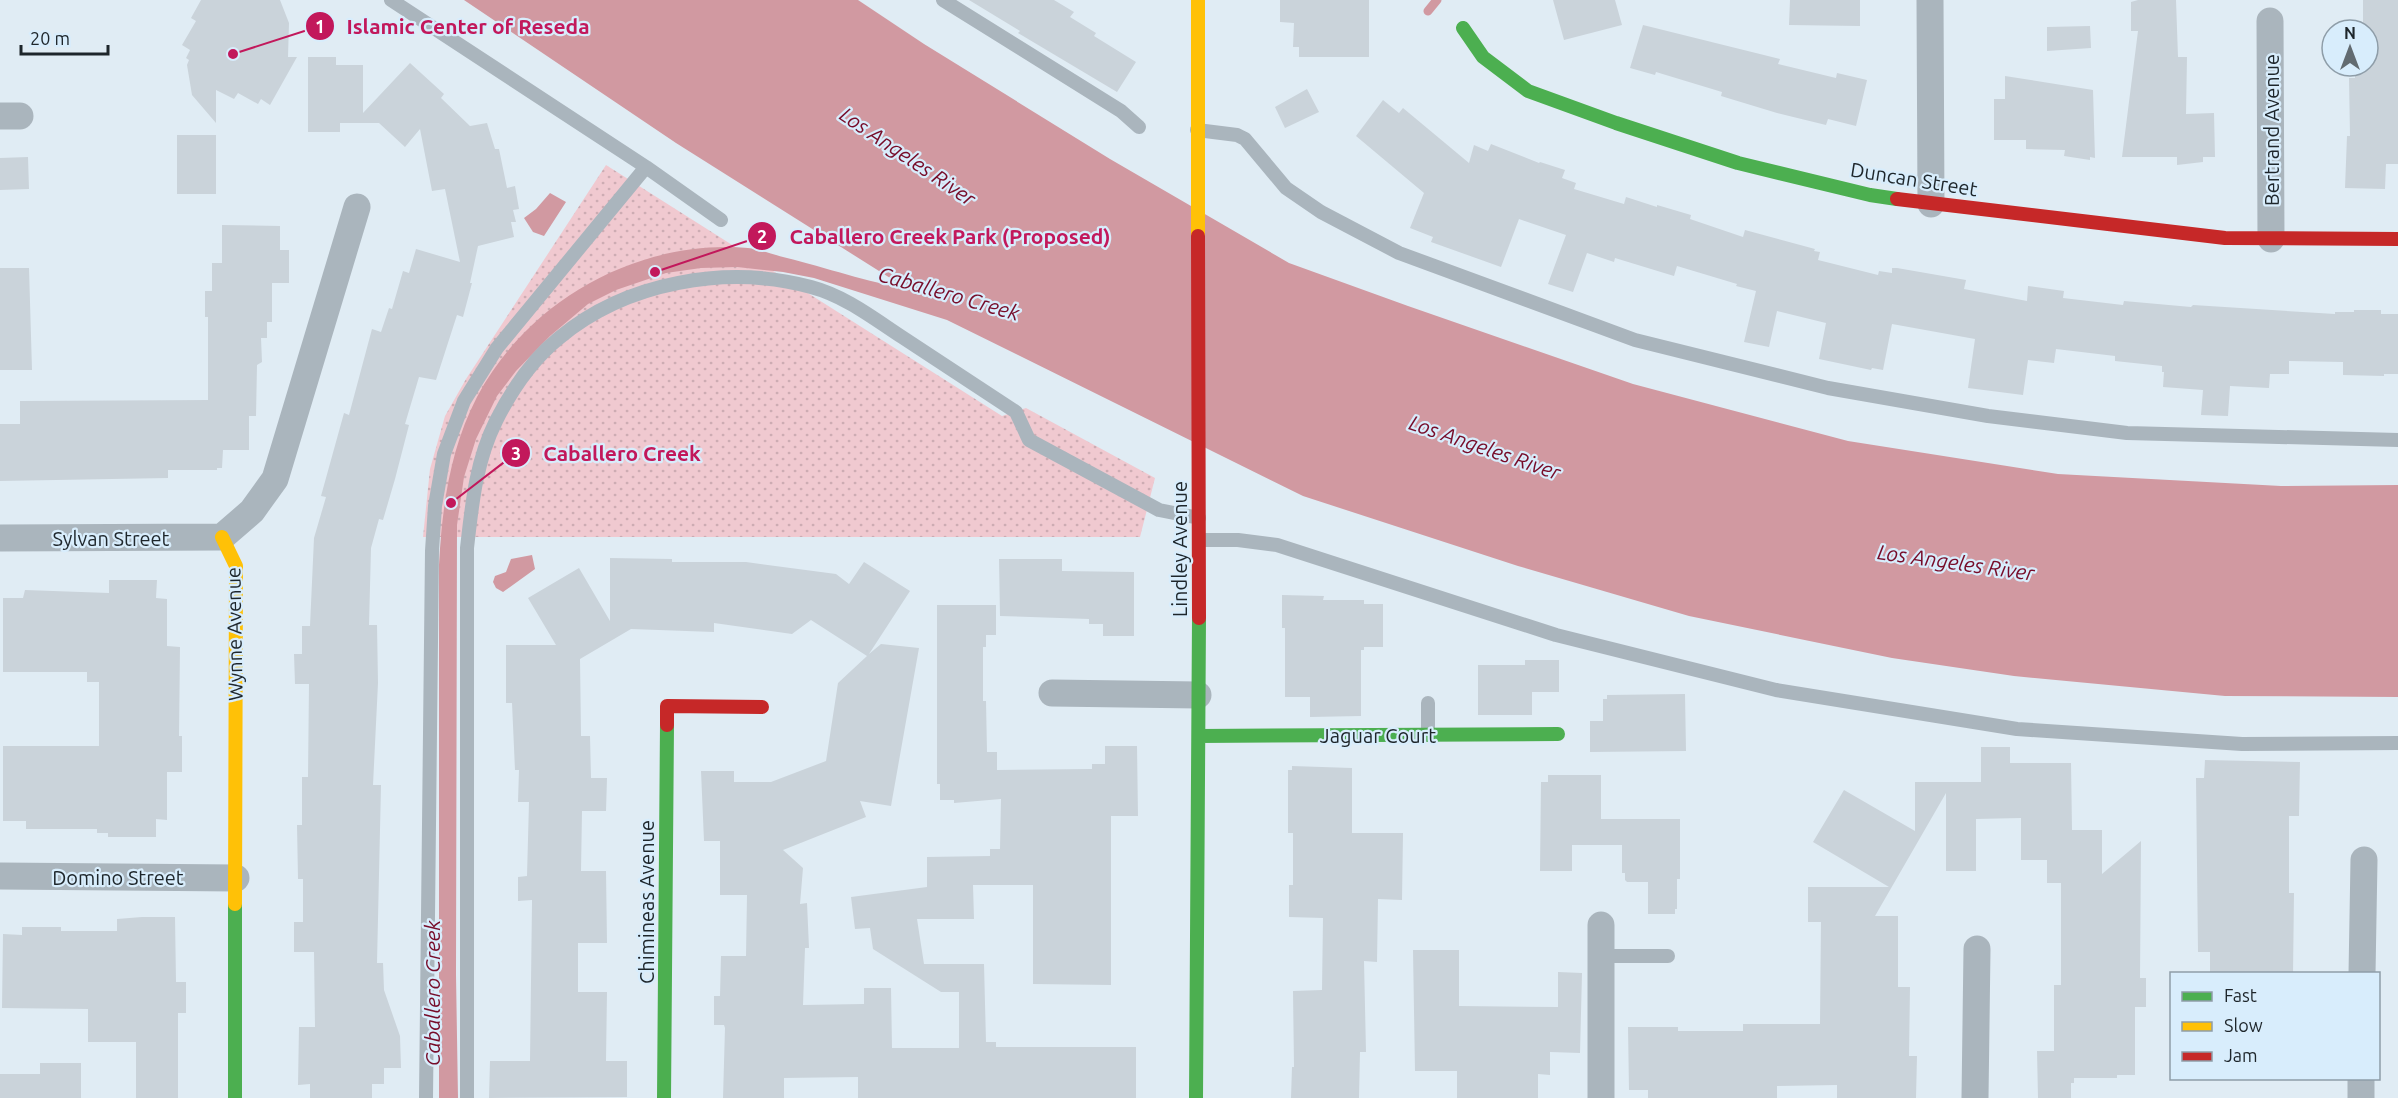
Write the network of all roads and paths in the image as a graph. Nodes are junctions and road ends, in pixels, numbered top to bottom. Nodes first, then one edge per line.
1 (391, 0) edge
2 (943, 0) edge
3 (1198, 0) edge
4 (1930, 0) edge
5 (2270, 21) dead end
6 (1463, 28) dead end
7 (1139, 127) dead end
8 (1197, 130) junction
9 (646, 166) junction
10 (1931, 204) junction
11 (357, 207) dead end
12 (721, 220) dead end
13 (2271, 239) junction
14 (2398, 239) edge
15 (2398, 440) edge
16 (1199, 513) junction
17 (222, 537) junction
18 (0, 538) edge
19 (1199, 540) junction
20 (1052, 693) dead end
21 (1198, 695) junction
22 (1428, 703) dead end
23 (762, 707) dead end
24 (1558, 734) dead end
25 (1428, 735) junction
26 (1199, 736) junction
27 (2398, 743) edge
28 (2364, 860) dead end
29 (0, 876) edge
30 (236, 878) junction
31 (1601, 925) dead end
32 (1977, 949) dead end
33 (1601, 956) junction
34 (1668, 956) dead end
35 (2362, 972) edge
36 (2361, 1080) edge
37 (235, 1098) edge
38 (426, 1098) edge
39 (467, 1098) edge
40 (664, 1098) edge
41 (1196, 1098) edge
42 (1601, 1098) edge
43 (1975, 1098) edge
44 (2361, 1098) edge

1 - 9 lane
2 - 7 lane
3 - 8 street, Lindley Avenue
4 - 10 street
5 - 13 street, Bertrand Avenue
6 - 10 street, Duncan Street
8 - 15 lane
8 - 16 street, Lindley Avenue
9 - 12 lane
9 - 38 lane
10 - 13 street, Duncan Street
11 - 17 street
13 - 14 street, Duncan Street
16 - 19 street, Lindley Avenue
16 - 39 lane
17 - 18 street, Sylvan Street
17 - 30 street, Wynne Avenue
19 - 21 street, Lindley Avenue
19 - 27 lane
20 - 21 street
21 - 26 street, Lindley Avenue
22 - 25 lane
23 - 40 street, Chimineas Avenue
24 - 25 street, Jaguar Court
25 - 26 street, Jaguar Court
26 - 41 street, Lindley Avenue
28 - 35 street
29 - 30 street, Domino Street
30 - 37 street, Wynne Avenue
31 - 33 street
32 - 43 street
33 - 34 lane
33 - 42 street
36 - 44 street

